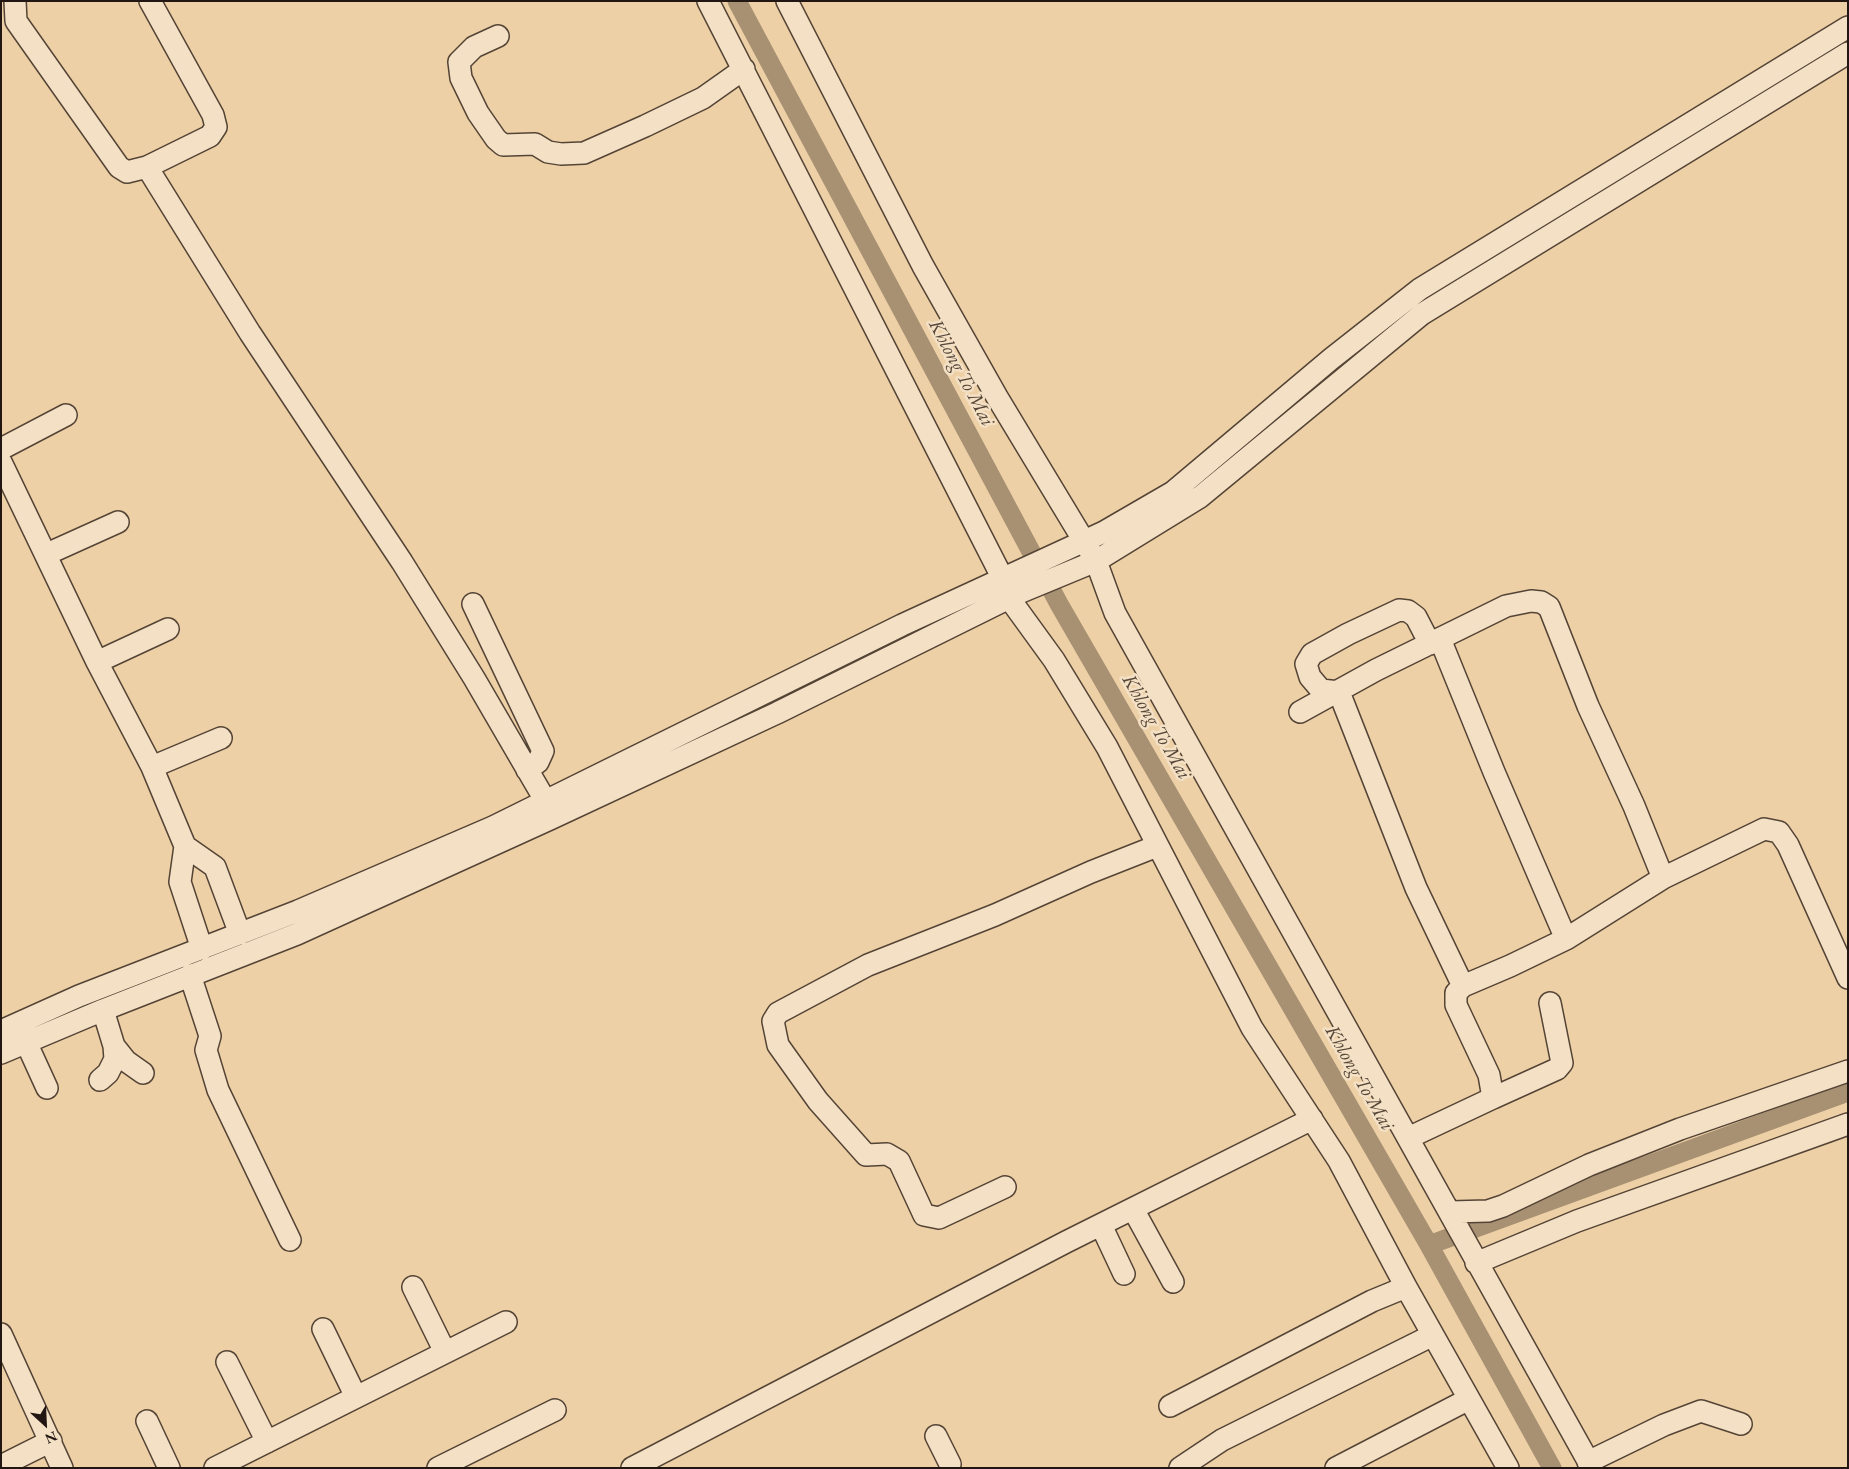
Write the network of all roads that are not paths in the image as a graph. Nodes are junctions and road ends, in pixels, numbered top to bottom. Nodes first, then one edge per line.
1 (15, 1) edge
2 (150, 1) edge
3 (708, 1) edge
4 (787, 1) edge
5 (1848, 27) edge
6 (498, 36) dead end
7 (1848, 53) edge
8 (744, 70) junction
9 (147, 167) junction
10 (66, 415) dead end
11 (1, 449) edge
12 (1, 462) edge
13 (118, 522) dead end
14 (1084, 553) junction
15 (47, 554) junction
16 (1009, 587) junction
17 (473, 604) dead end
18 (168, 629) dead end
19 (1435, 641) junction
20 (97, 662) junction
21 (1339, 692) junction
22 (1300, 712) dead end
23 (221, 738) dead end
24 (152, 767) junction
25 (527, 770) junction
26 (545, 800) junction
27 (185, 846) junction
28 (1157, 846) junction
29 (1663, 878) junction
30 (240, 934) junction
31 (1566, 938) junction
32 (202, 948) junction
33 (190, 975) junction
34 (1848, 978) edge
35 (1463, 986) junction
36 (1550, 1003) dead end
37 (103, 1010) junction
38 (1, 1031) edge
39 (26, 1042) junction
40 (114, 1046) junction
41 (1, 1053) edge
42 (1848, 1072) edge
43 (143, 1073) dead end
44 (100, 1080) dead end
45 (47, 1088) dead end
46 (1494, 1098) junction
47 (1312, 1119) junction
48 (1848, 1124) edge
49 (1408, 1138) junction
50 (1005, 1187) dead end
51 (1133, 1209) junction
52 (1453, 1218) junction
53 (1101, 1225) junction
54 (290, 1240) dead end
55 (1474, 1258) junction
56 (1124, 1274) dead end
57 (1173, 1282) dead end
58 (413, 1286) dead end
59 (1406, 1287) junction
60 (506, 1322) dead end
61 (323, 1328) dead end
62 (1433, 1335) junction
63 (2, 1339) edge
64 (445, 1352) junction
65 (227, 1362) dead end
66 (356, 1397) junction
67 (1469, 1399) junction
68 (1170, 1406) dead end
69 (555, 1410) dead end
70 (147, 1421) dead end
71 (1741, 1424) dead end
72 (936, 1436) dead end
73 (50, 1441) junction
74 (267, 1442) junction
75 (1590, 1465) edge
76 (1, 1466) edge
77 (951, 1466) edge
78 (1185, 1466) edge
79 (62, 1468) edge
80 (169, 1468) edge
81 (215, 1468) edge
82 (438, 1468) edge
83 (632, 1468) edge
84 (1336, 1468) edge
85 (1508, 1468) edge

1 - 9 street
2 - 9 street
3 - 8 street
4 - 14 street
5 - 14 street
6 - 8 street
7 - 14 street
8 - 16 street
9 - 25 street
10 - 11 street
12 - 15 street
13 - 15 street
14 - 16 street
14 - 49 street
15 - 20 street
16 - 26 street
16 - 28 street
16 - 33 street
17 - 25 street
18 - 20 street
19 - 21 street
19 - 21 street
19 - 29 street
19 - 31 street
20 - 24 street
21 - 22 street
21 - 35 street
23 - 24 street
24 - 27 street
25 - 26 street
26 - 30 street
27 - 30 street
27 - 32 street
28 - 47 street
28 - 50 street
29 - 31 street
29 - 34 street
30 - 32 street
31 - 35 street
32 - 38 street
33 - 37 street
33 - 54 street
35 - 46 street
36 - 46 street
37 - 39 street
37 - 40 street
39 - 41 street
39 - 45 street
40 - 43 street
40 - 44 street
42 - 52 street
46 - 49 street
47 - 51 street
47 - 59 street
48 - 55 street
49 - 52 street
51 - 53 street
51 - 57 street
52 - 55 street
53 - 56 street
53 - 83 street
55 - 75 street
58 - 64 street
59 - 62 street
59 - 68 street
60 - 64 street
61 - 66 street
62 - 67 street
62 - 78 street
63 - 73 street
64 - 66 street
65 - 74 street
66 - 74 street
67 - 84 street
67 - 85 street
69 - 82 street
70 - 80 street
71 - 75 street
72 - 77 street
73 - 76 street
73 - 79 street
74 - 81 street

